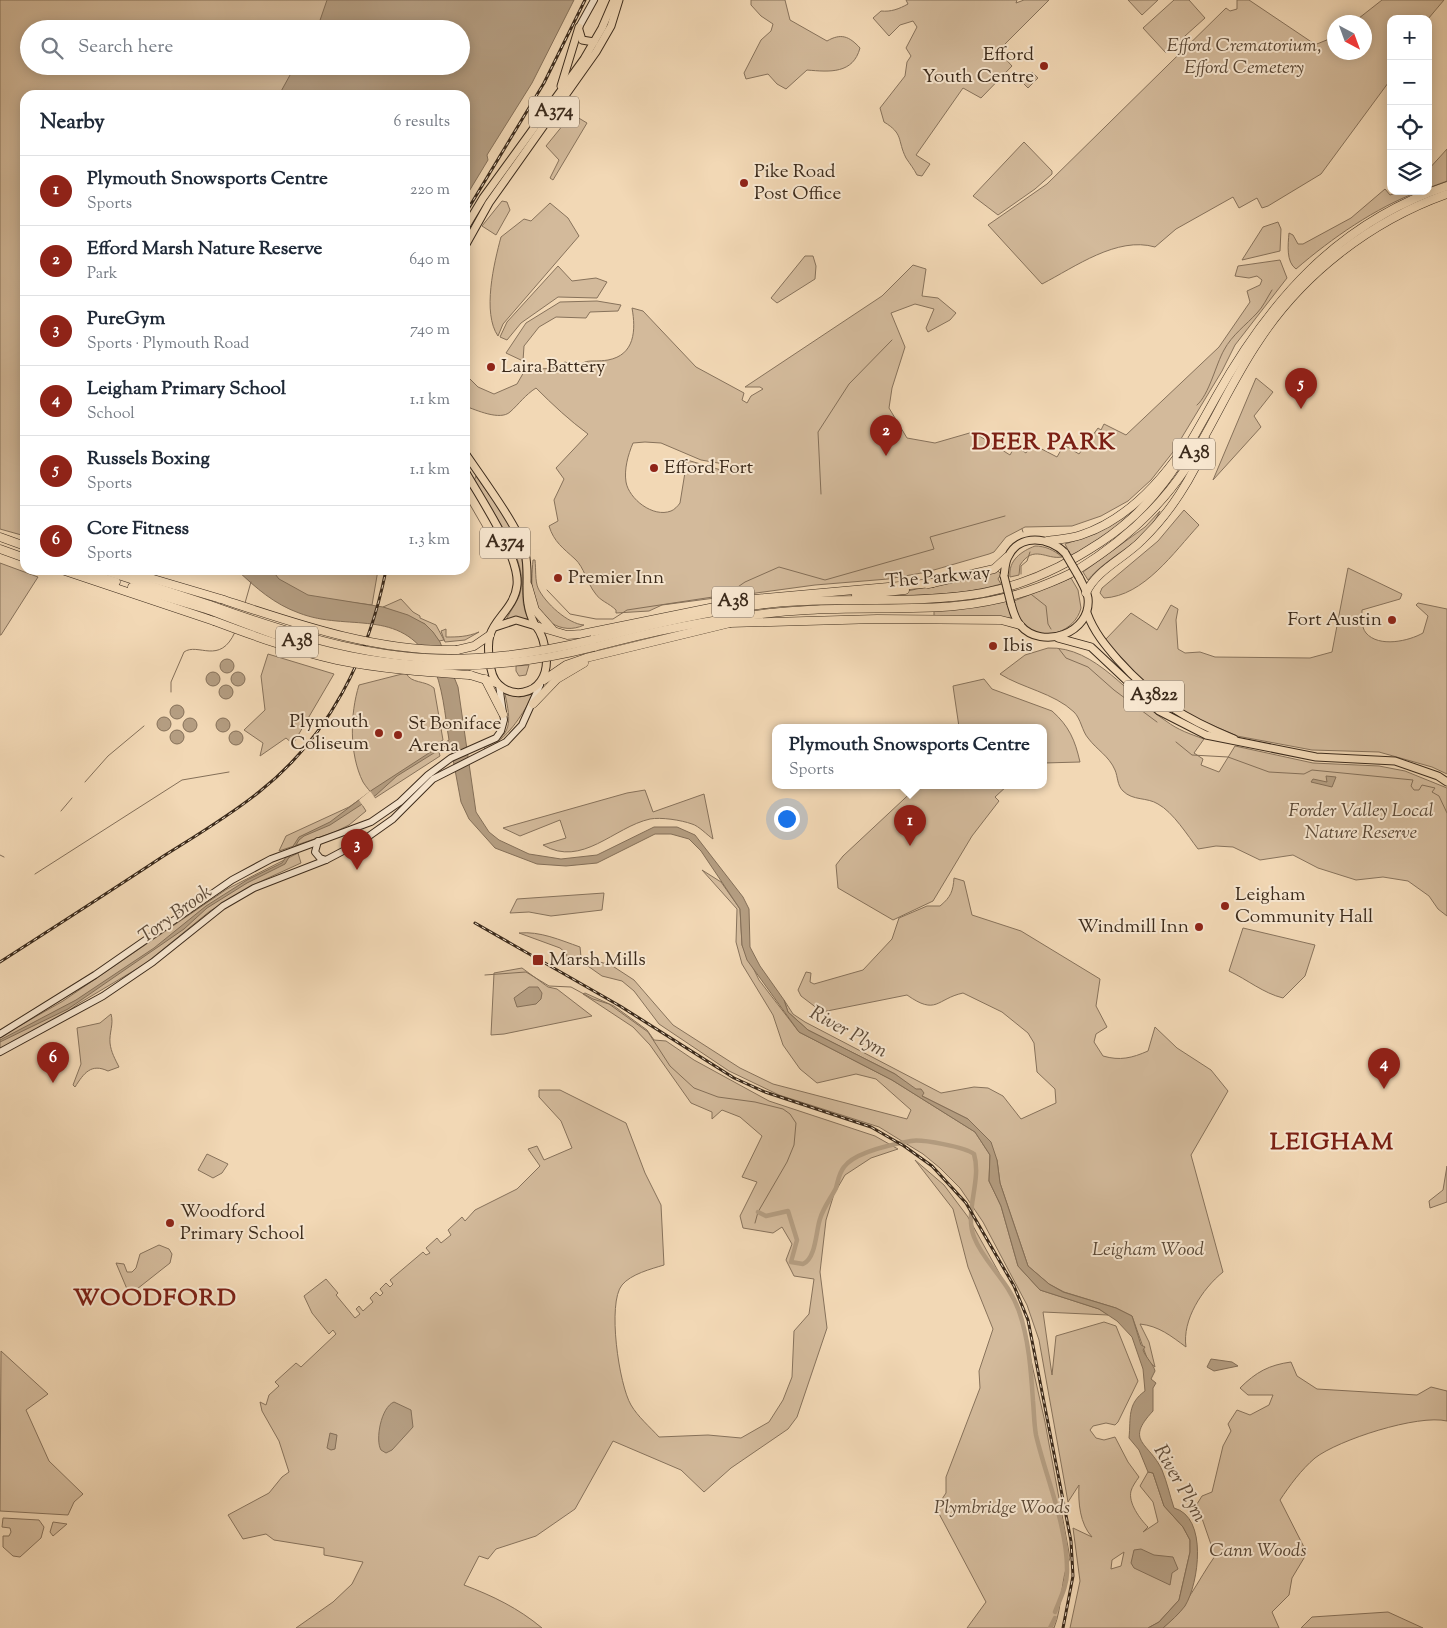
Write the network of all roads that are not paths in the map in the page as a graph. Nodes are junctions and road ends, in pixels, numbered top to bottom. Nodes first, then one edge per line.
1 (594, 0) edge
2 (614, 0) edge
3 (620, 0) edge
4 (579, 27) junction
5 (594, 42) junction
6 (536, 124) junction
7 (1447, 186) edge
8 (1447, 194) edge
9 (470, 220) edge
10 (470, 237) edge
11 (1222, 404) junction
12 (1201, 424) junction
13 (470, 461) edge
14 (470, 481) edge
15 (0, 538) edge
16 (1047, 541) junction
17 (20, 544) edge
18 (0, 545) edge
19 (0, 549) edge
20 (20, 551) edge
21 (20, 556) edge
22 (1007, 557) junction
23 (78, 575) edge
24 (103, 575) edge
25 (106, 575) edge
26 (140, 575) edge
27 (933, 583) junction
28 (528, 586) junction
29 (133, 592) junction
30 (1086, 593) junction
31 (826, 600) junction
32 (876, 608) junction
33 (1087, 612) junction
34 (730, 623) junction
35 (536, 625) junction
36 (1020, 625) junction
37 (495, 627) junction
38 (554, 630) junction
39 (490, 634) junction
40 (1058, 638) junction
41 (593, 643) junction
42 (624, 649) junction
43 (485, 679) junction
44 (542, 683) junction
45 (497, 684) junction
46 (533, 704) junction
47 (503, 714) junction
48 (1249, 745) junction
49 (1447, 782) edge
50 (318, 841) junction
51 (326, 860) junction
52 (0, 1034) edge
53 (0, 1052) edge

1 - 4 main road
2 - 5 main road, A374
3 - 10 main road, A374
4 - 5 main road
4 - 6 main road
5 - 6 main road, A374
6 - 9 main road, A374
7 - 12 highway, The Parkway / A38
8 - 11 highway, The Parkway / A38
11 - 30 highway, A38
11 - 32 highway, The Parkway / A38
12 - 16 highway, A38
12 - 31 highway, The Parkway / A38
13 - 28 main road, A374
14 - 37 main road, A374
15 - 17 highway
16 - 22 main road
16 - 30 main road, bridge
18 - 20 highway
19 - 21 highway
22 - 27 highway, A38
22 - 36 main road, bridge
23 - 29 highway, A38
24 - 29 highway, A38
25 - 41 highway, A38, bridge
26 - 39 highway, A38, bridge
27 - 31 highway, A38
27 - 38 highway, A38
28 - 35 main road, A374
28 - 38 highway
29 - 43 highway, A38, bridge
30 - 33 main road
31 - 41 highway, The Parkway / A38
32 - 34 highway, A38
32 - 41 highway, The Parkway / A38
33 - 40 main road
33 - 48 main road, A3822
34 - 36 highway, A38
34 - 42 highway, A38
35 - 37 main road
35 - 38 highway, A38
35 - 44 main road, A374
36 - 40 main road
37 - 39 main road, A374
39 - 45 main road
40 - 48 main road, A3822
42 - 44 highway, A38
42 - 46 highway, A38
43 - 45 highway, A38
43 - 47 highway
44 - 45 main road
44 - 46 main road
45 - 47 main road
46 - 51 main road
47 - 50 main road
48 - 49 main road, A3822
50 - 51 main road
50 - 52 main road
51 - 53 main road

